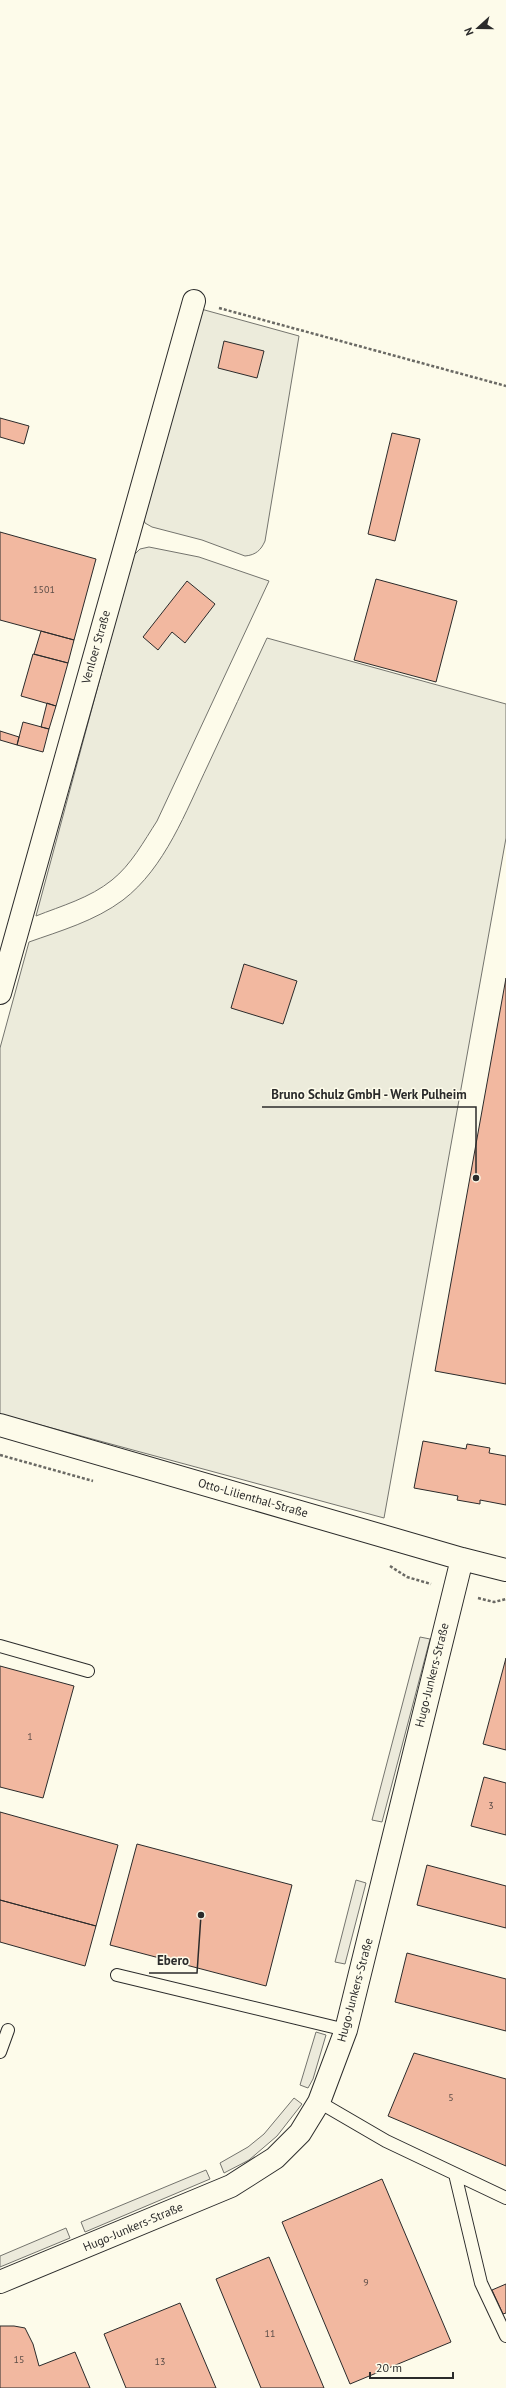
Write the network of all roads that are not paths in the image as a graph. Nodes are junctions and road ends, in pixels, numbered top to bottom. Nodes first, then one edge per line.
1 (194, 301) road end
2 (0, 993) edge
3 (0, 1425) edge
4 (462, 1559) junction
5 (506, 1570) edge
6 (0, 1646) edge
7 (88, 1671) dead end
8 (117, 1975) dead end
9 (8, 2030) dead end
10 (346, 2030) junction
11 (0, 2052) edge
12 (319, 2102) junction
13 (455, 2174) junction
14 (506, 2198) edge
15 (0, 2282) edge
16 (506, 2336) edge

1 - 2 street, Venloer Straße
3 - 4 street, Otto-Lilienthal-Straße
4 - 5 street, Otto-Lilienthal-Straße
4 - 10 street, Hugo-Junkers-Straße
6 - 7 lane
8 - 10 lane
9 - 11 lane
10 - 12 street, Hugo-Junkers-Straße
12 - 13 lane
12 - 15 street, Hugo-Junkers-Straße
13 - 14 lane
13 - 16 lane

